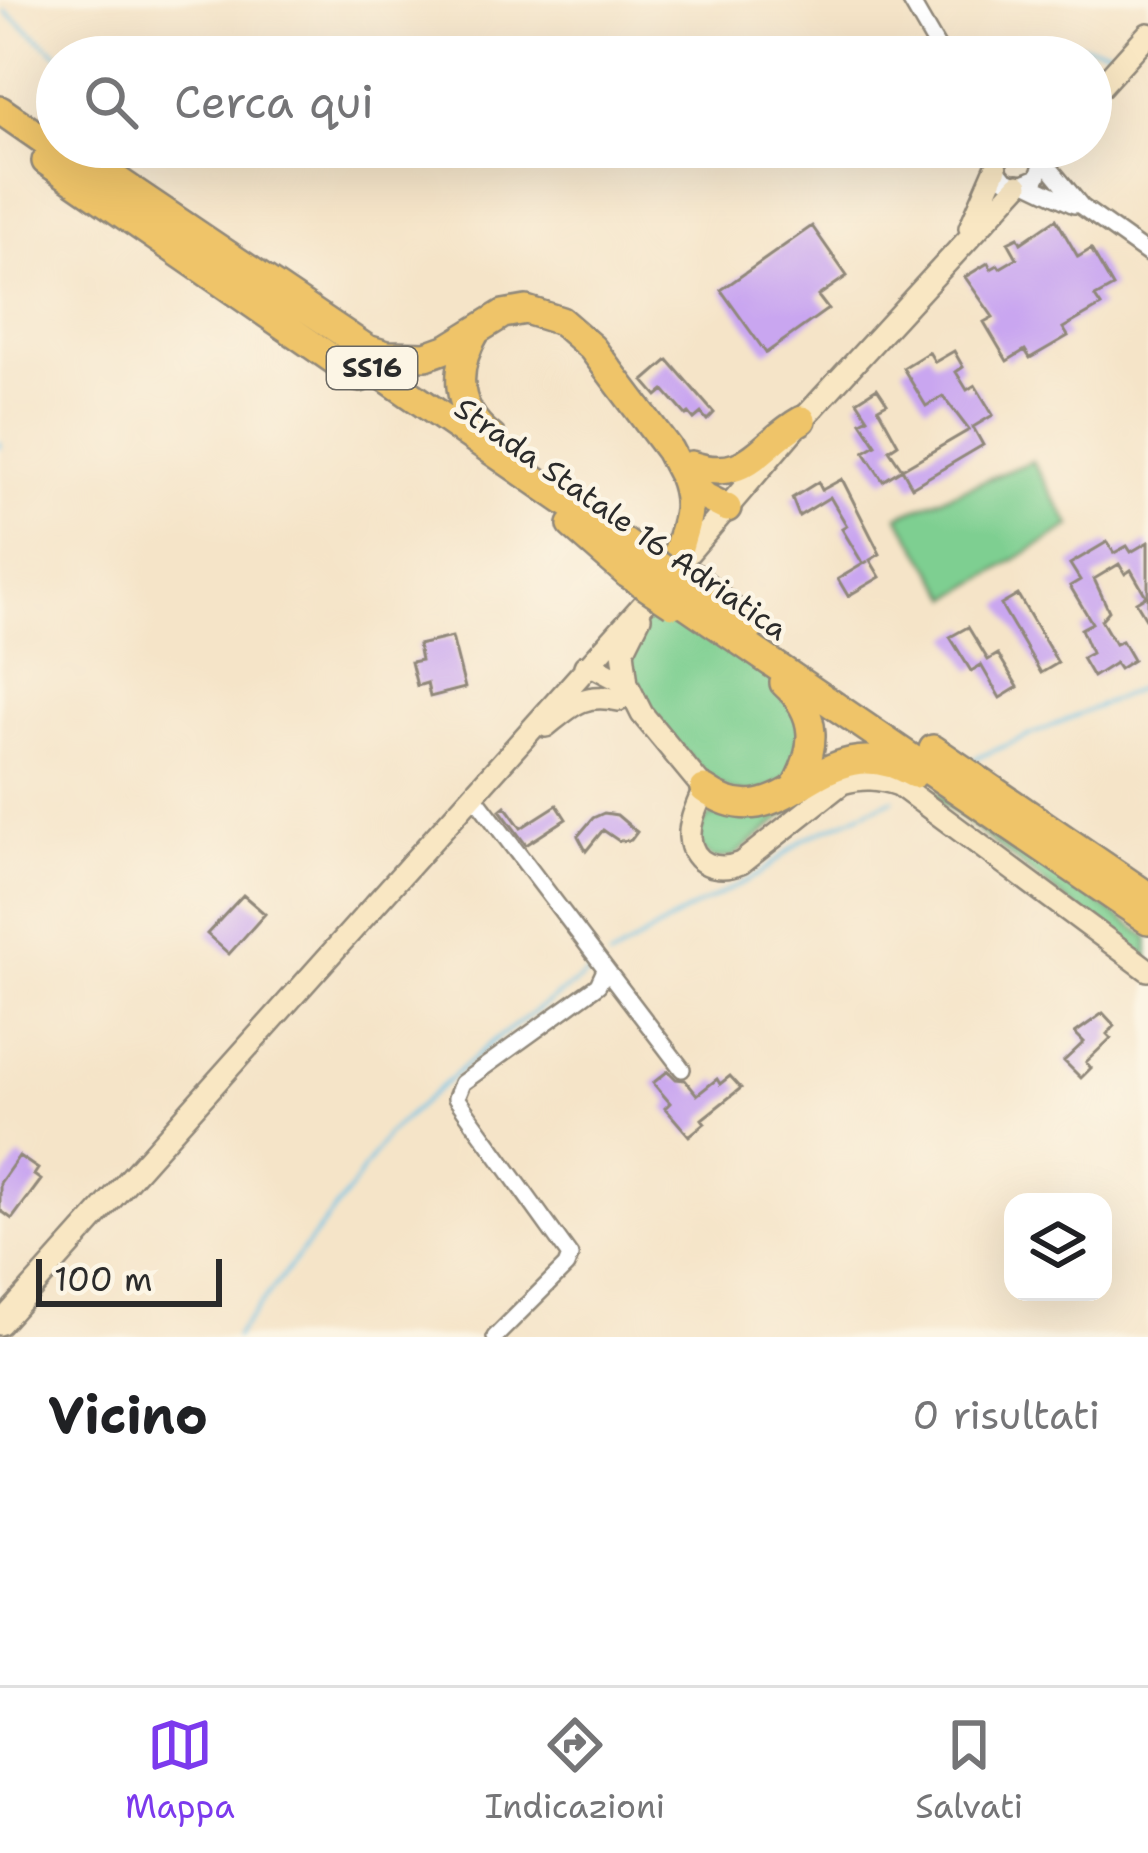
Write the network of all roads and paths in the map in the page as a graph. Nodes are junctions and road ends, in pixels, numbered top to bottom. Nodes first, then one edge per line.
1 (910, 0) edge
2 (1148, 34) edge
3 (931, 36) edge
4 (1112, 74) edge
5 (0, 100) edge
6 (0, 110) edge
7 (36, 125) edge
8 (0, 128) edge
9 (36, 135) edge
10 (36, 153) edge
11 (58, 168) edge
12 (82, 168) edge
13 (99, 168) edge
14 (991, 168) edge
15 (1001, 168) edge
16 (1042, 168) edge
17 (1050, 168) edge
18 (1023, 184) junction
19 (1082, 207) junction
20 (956, 249) junction
21 (1148, 254) edge
22 (476, 332) junction
23 (802, 420) junction
24 (681, 463) junction
25 (728, 508) junction
26 (639, 562) junction
27 (676, 590) junction
28 (585, 666) junction
29 (623, 692) junction
30 (514, 745) junction
31 (704, 789) junction
32 (793, 790) junction
33 (472, 793) junction
34 (1148, 896) edge
35 (1148, 924) edge
36 (605, 970) junction
37 (1148, 970) edge
38 (682, 1069) dead end
39 (0, 1324) edge
40 (495, 1337) edge

1 - 3 street
2 - 4 main road
5 - 7 highway
6 - 9 highway, Strada Statale 16 Adriatica / SS16
8 - 10 highway, Strada Statale 16 Adriatica / SS16
11 - 26 highway, Strada Statale 16 Adriatica / SS16
12 - 26 highway, Strada Statale 16 Adriatica / SS16
13 - 22 highway
14 - 20 main road
15 - 18 street
16 - 18 street
17 - 19 street
18 - 19 street
18 - 20 main road
19 - 21 street
20 - 23 main road
22 - 24 highway
22 - 26 highway
23 - 24 highway
23 - 25 main road
24 - 25 highway
24 - 27 highway
25 - 27 main road
26 - 27 highway, Strada Statale 16 Adriatica / SS16, bridge
27 - 28 main road
27 - 29 main road
27 - 32 highway
27 - 34 highway, Strada Statale 16 Adriatica / SS16
27 - 35 highway, Strada Statale 16 Adriatica / SS16
28 - 29 main road
28 - 30 main road
29 - 30 main road
29 - 31 main road
30 - 33 main road
31 - 32 highway
31 - 37 main road
32 - 35 highway
33 - 36 street
33 - 39 main road
36 - 38 street
36 - 40 street

